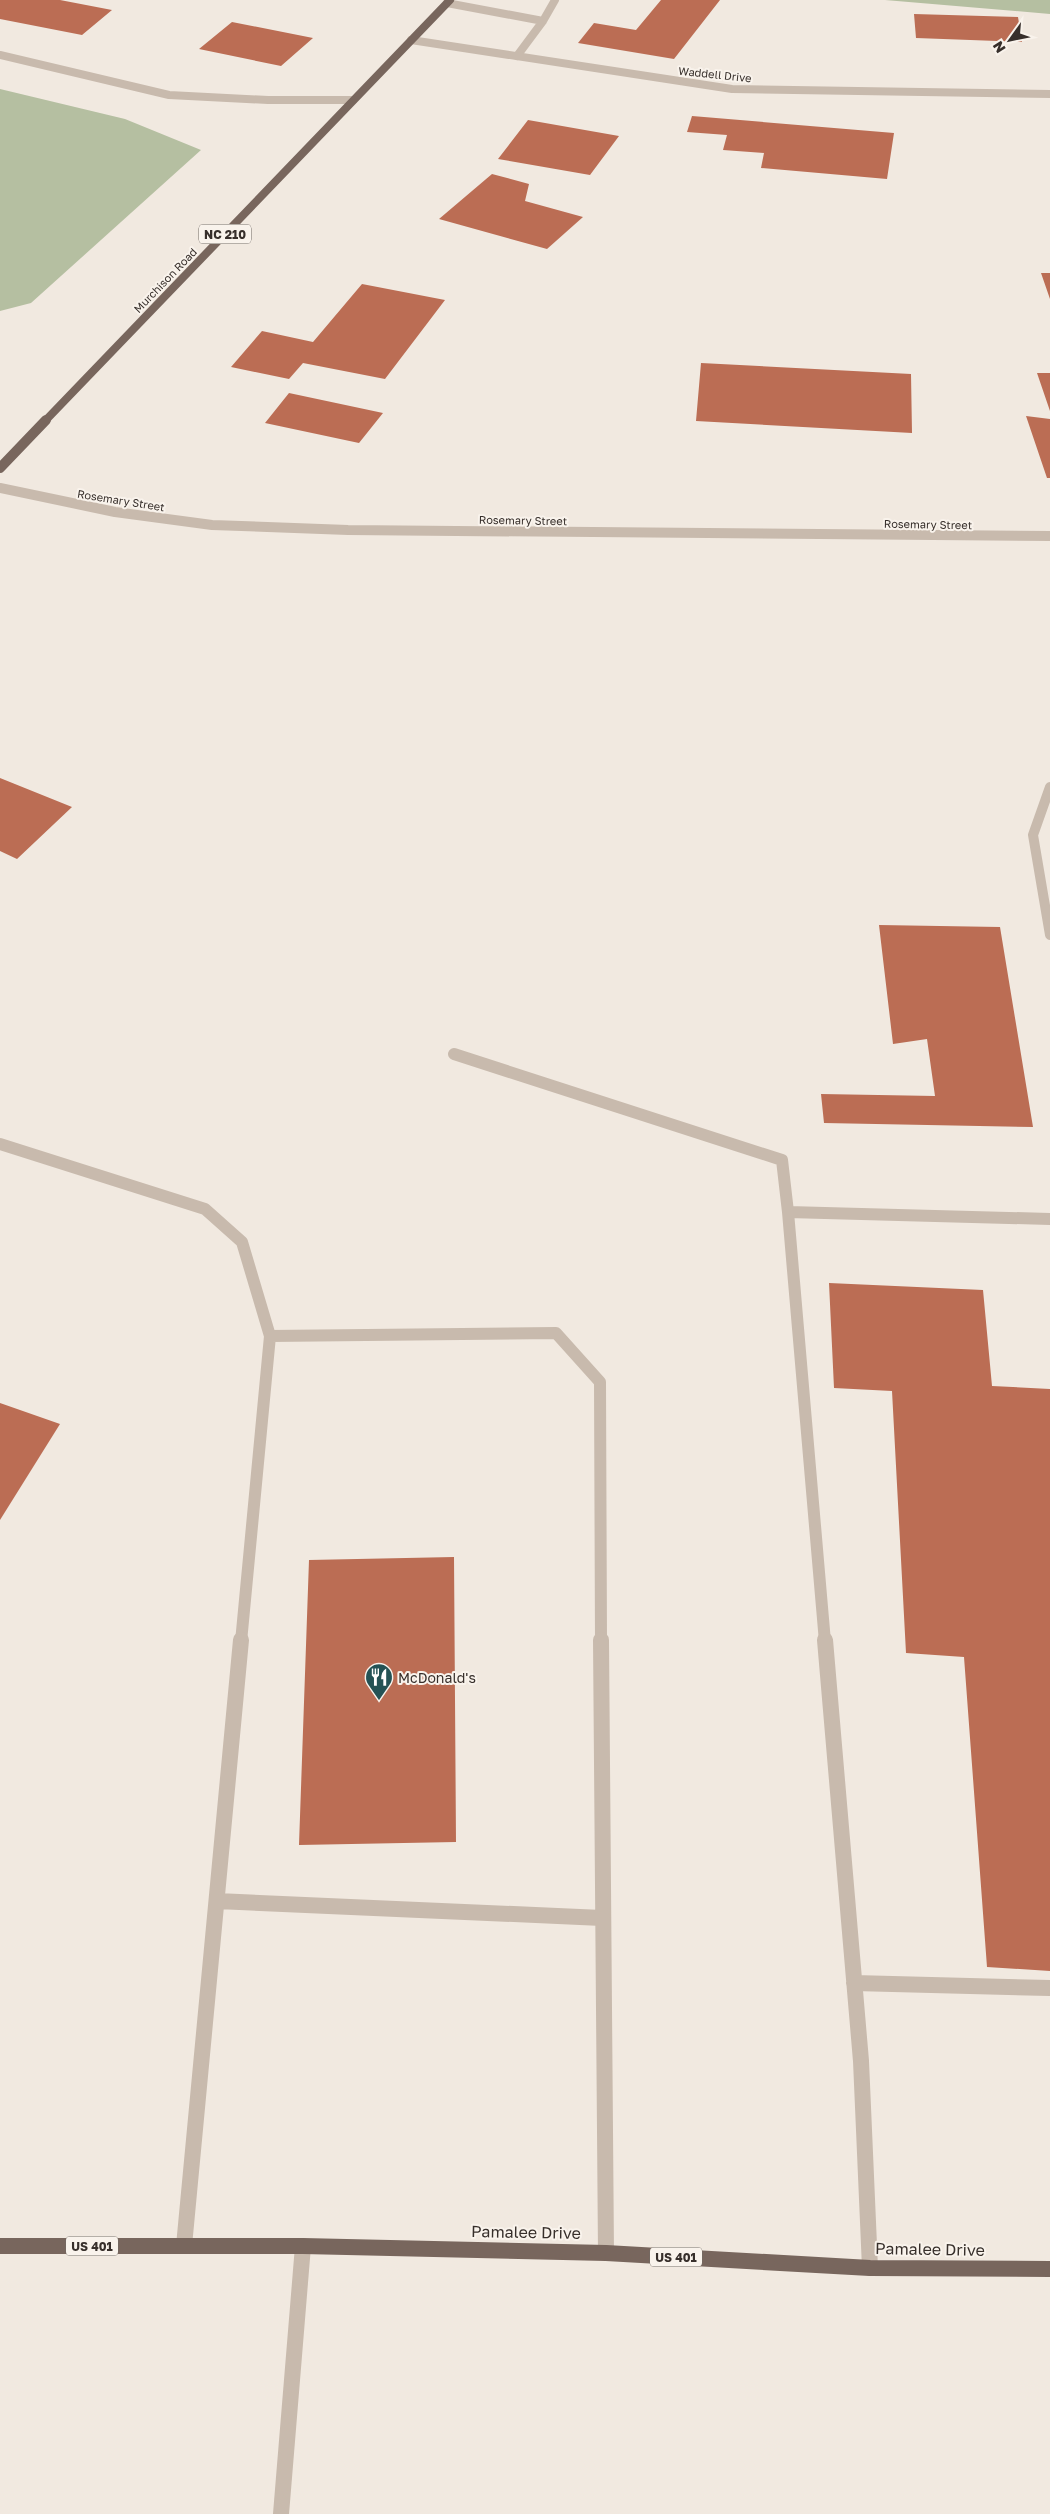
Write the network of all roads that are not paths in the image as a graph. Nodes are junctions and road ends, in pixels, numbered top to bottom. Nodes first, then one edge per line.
1 (554, 0) edge
2 (448, 2) edge
3 (543, 21) junction
4 (411, 40) junction
5 (0, 55) edge
6 (517, 56) junction
7 (1050, 94) edge
8 (353, 100) junction
9 (0, 468) edge
10 (0, 488) edge
11 (1050, 536) edge
12 (1050, 787) edge
13 (1050, 935) edge
14 (454, 1054) dead end
15 (0, 1144) edge
16 (788, 1212) junction
17 (1050, 1219) edge
18 (270, 1336) junction
19 (217, 1901) junction
20 (602, 1918) junction
21 (854, 1983) junction
22 (1050, 1988) edge
23 (0, 2246) edge
24 (184, 2246) junction
25 (303, 2246) junction
26 (606, 2253) junction
27 (870, 2268) junction
28 (1050, 2269) edge
29 (281, 2514) edge

1 - 3 street
2 - 3 street
2 - 4 main road, Murchison Road / NC 210
3 - 6 street
4 - 6 street, Waddell Drive
4 - 8 main road, Murchison Road / NC 210
5 - 8 street
6 - 7 street, Waddell Drive
8 - 9 main road, Murchison Road / NC 210
10 - 11 street, Rosemary Street
12 - 13 street
14 - 16 street
15 - 18 street
16 - 17 street
16 - 21 street
18 - 19 street
18 - 20 street
19 - 20 street
19 - 24 street
20 - 26 street
21 - 22 street
21 - 27 street
23 - 24 main road, Pamalee Drive / US 401
24 - 25 main road, Pamalee Drive / US 401
25 - 26 main road, Pamalee Drive / US 401
25 - 29 street
26 - 27 main road, Pamalee Drive / US 401
27 - 28 main road, Pamalee Drive / US 401

